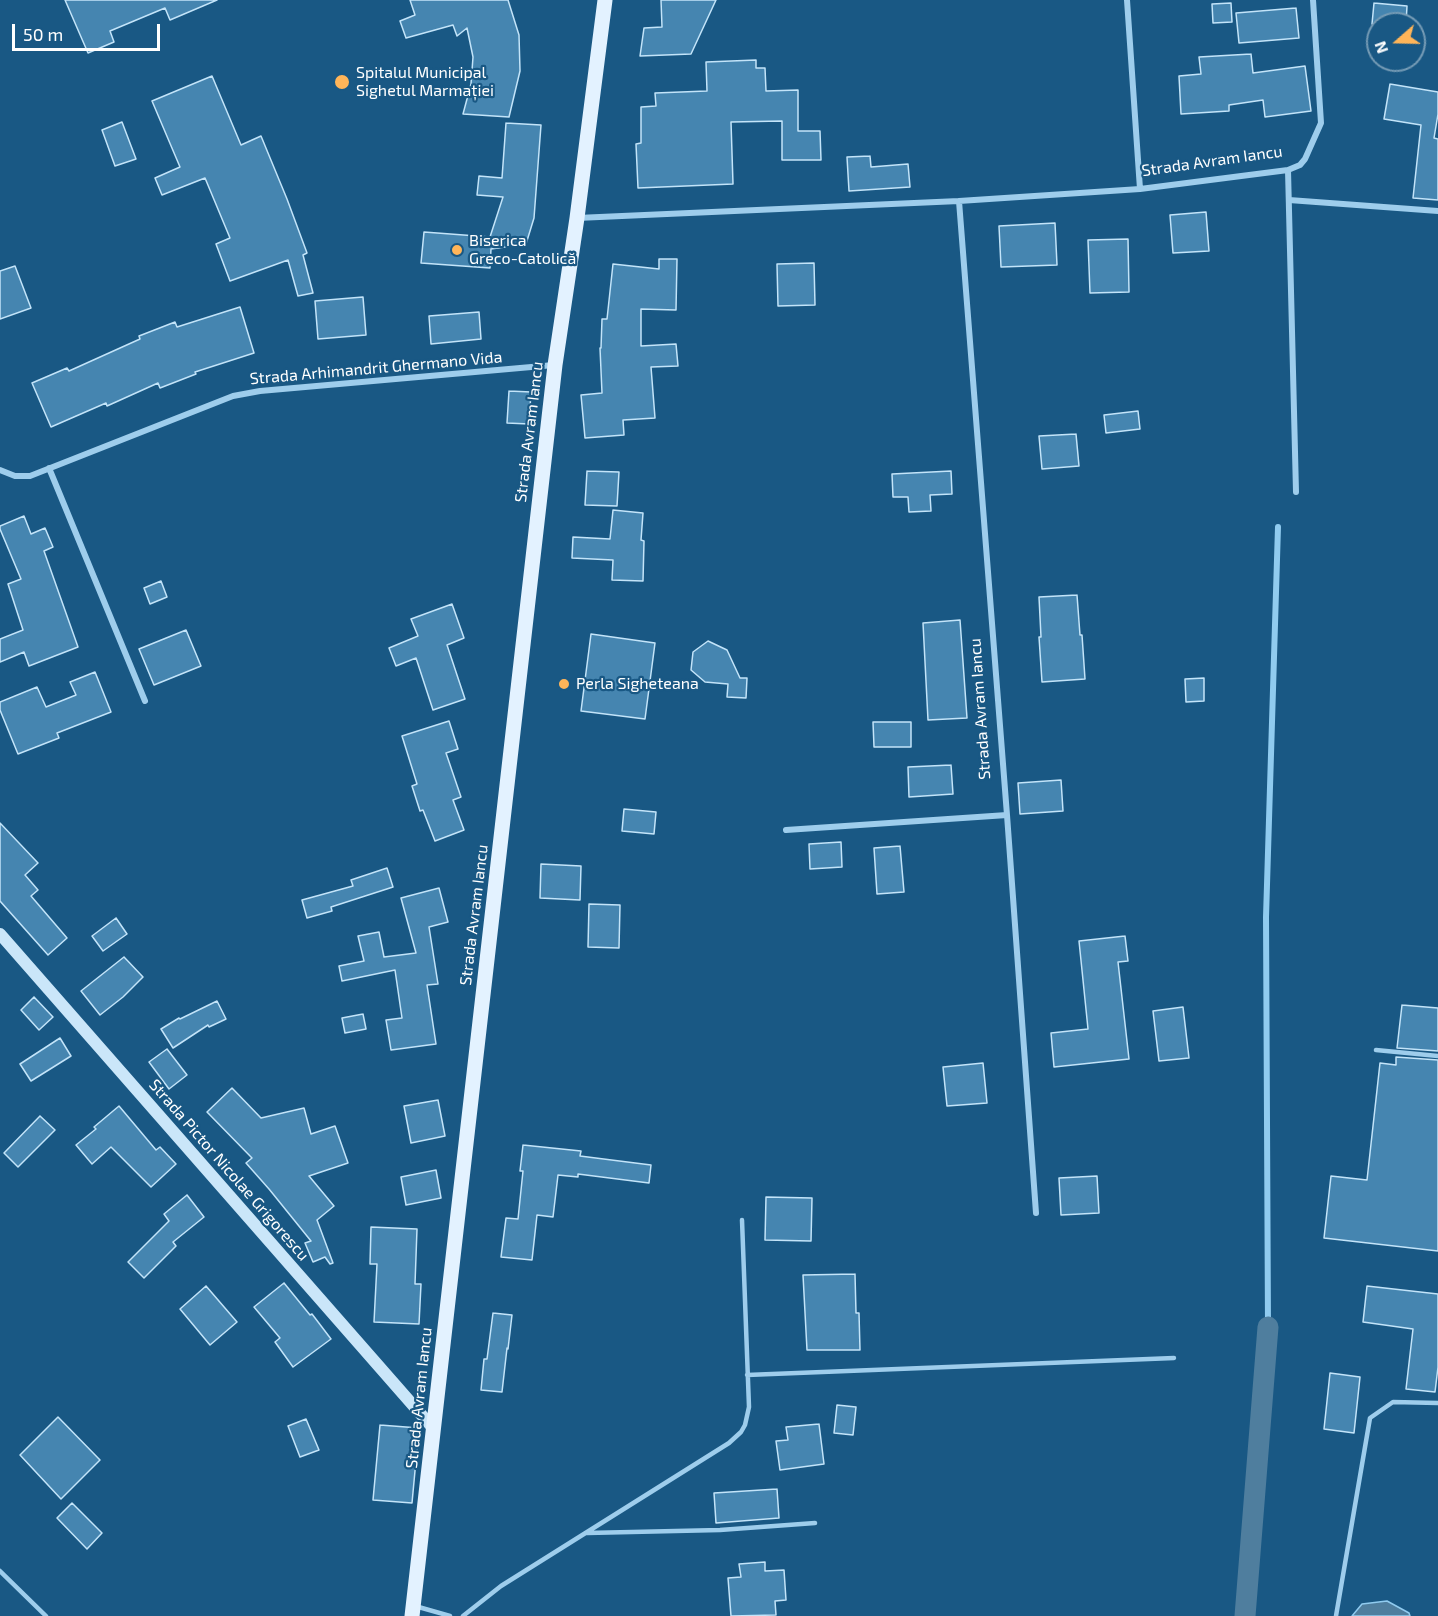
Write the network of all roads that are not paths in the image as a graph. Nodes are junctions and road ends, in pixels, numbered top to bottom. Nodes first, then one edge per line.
1 (605, 0) edge
2 (1127, 0) edge
3 (1313, 0) edge
4 (1288, 170) junction
5 (1140, 189) junction
6 (1289, 200) junction
7 (959, 201) junction
8 (1438, 211) edge
9 (577, 218) junction
10 (555, 365) junction
11 (49, 468) junction
12 (0, 470) edge
13 (1296, 492) dead end
14 (146, 701) dead end
15 (1007, 815) junction
16 (786, 830) dead end
17 (0, 934) edge
18 (1376, 1050) dead end
19 (1438, 1056) edge
20 (1036, 1213) dead end
21 (742, 1220) dead end
22 (1174, 1358) dead end
23 (747, 1375) junction
24 (1438, 1403) edge
25 (433, 1428) junction
26 (815, 1523) dead end
27 (584, 1533) junction
28 (0, 1571) edge
29 (413, 1611) edge
30 (46, 1616) edge
31 (450, 1616) edge
32 (463, 1616) edge
33 (1336, 1616) edge

1 - 9 main road, Strada Avram Iancu
2 - 5 street
3 - 4 street, Strada Avram Iancu
4 - 5 street, Strada Avram Iancu
4 - 6 street
5 - 7 street, Strada Avram Iancu
6 - 8 street
6 - 13 street
7 - 9 street, Strada Avram Iancu
7 - 15 street, Strada Avram Iancu
9 - 10 main road, Strada Avram Iancu
10 - 11 street, Strada Arhimandrit Ghermano Vida
10 - 25 main road, Strada Avram Iancu
11 - 12 street, Strada Arhimandrit Ghermano Vida
11 - 14 street
15 - 16 street
15 - 20 street, Strada Avram Iancu
17 - 25 main road, Strada Pictor Nicolae Grigorescu
18 - 19 lane
21 - 23 lane
22 - 23 lane
23 - 27 lane
24 - 33 lane
25 - 29 main road, Strada Avram Iancu
26 - 27 lane
27 - 32 lane
28 - 30 lane
29 - 31 lane

